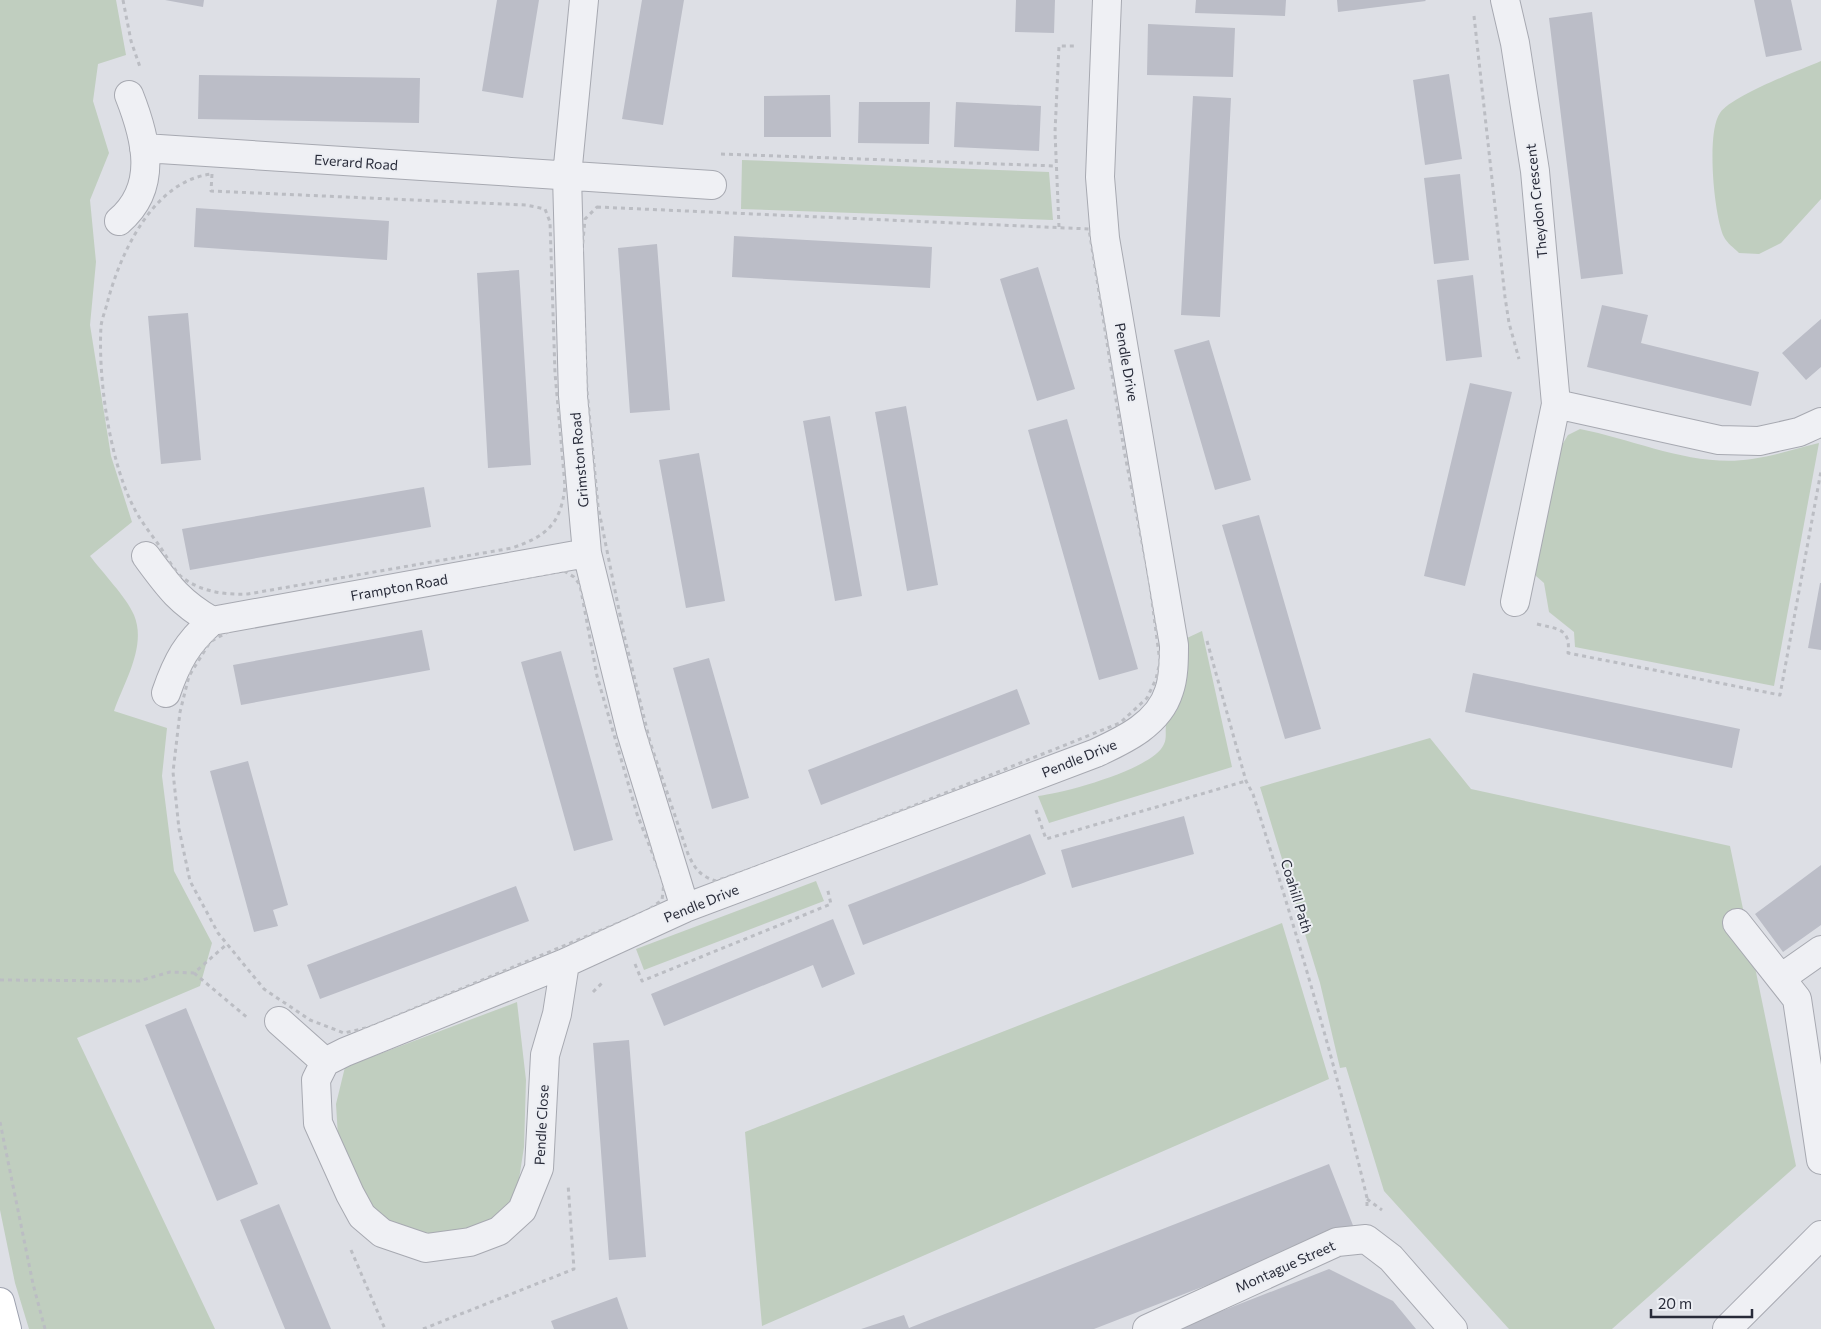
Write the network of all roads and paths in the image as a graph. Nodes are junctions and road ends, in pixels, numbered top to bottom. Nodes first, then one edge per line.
1 (123, 0) edge
2 (584, 0) edge
3 (1107, 0) edge
4 (1505, 0) edge
5 (1474, 9) dead end
6 (1079, 46) dead end
7 (141, 70) dead end
8 (129, 95) dead end
9 (144, 148) junction
10 (714, 153) dead end
11 (1056, 166) junction
12 (567, 176) junction
13 (712, 185) dead end
14 (211, 191) joint
15 (119, 221) dead end
16 (1059, 227) junction
17 (1522, 365) dead end
18 (1556, 404) junction
19 (1821, 422) edge
20 (1821, 471) edge
21 (587, 553) junction
22 (146, 556) dead end
23 (1515, 602) dead end
24 (212, 620) junction
25 (1534, 624) dead end
26 (1205, 635) dead end
27 (166, 693) dead end
28 (1246, 781) junction
29 (1034, 804) dead end
30 (836, 883) dead end
31 (685, 908) junction
32 (1737, 923) dead end
33 (228, 944) junction
34 (1821, 950) edge
35 (632, 957) dead end
36 (565, 963) junction
37 (1781, 978) junction
38 (606, 979) dead end
39 (0, 980) edge
40 (591, 995) dead end
41 (278, 1021) dead end
42 (325, 1062) junction
43 (0, 1122) edge
44 (1821, 1157) edge
45 (568, 1180) dead end
46 (1821, 1235) edge
47 (1366, 1239) junction
48 (0, 1302) edge
49 (7, 1329) edge
50 (45, 1329) edge
51 (424, 1329) edge
52 (1147, 1329) edge
53 (1453, 1329) edge
54 (1728, 1329) edge

1 - 7 path
2 - 12 street, Grimston Road
3 - 31 street, Pendle Drive
4 - 18 street, Theydon Crescent
5 - 17 path
6 - 11 path
8 - 9 street
9 - 12 street, Everard Road
9 - 15 street
10 - 11 path
11 - 16 path
12 - 13 street, Everard Road
12 - 21 street, Grimston Road
14 - 14 path
16 - 16 path
18 - 19 street
18 - 23 street, Theydon Crescent
20 - 25 path
21 - 24 street, Frampton Road
21 - 31 street, Grimston Road
22 - 24 street
24 - 27 street
26 - 28 path, Coahill Path
28 - 29 path
28 - 47 path, Coahill Path
30 - 35 path
31 - 36 street, Pendle Drive
32 - 37 street
33 - 33 path
33 - 39 path
34 - 37 street
36 - 42 street, Pendle Drive
36 - 42 street, Pendle Close
37 - 44 street
38 - 40 path
41 - 42 street
43 - 50 path
45 - 51 path
46 - 54 street
47 - 52 street, Montague Street
47 - 53 street
48 - 49 main road

